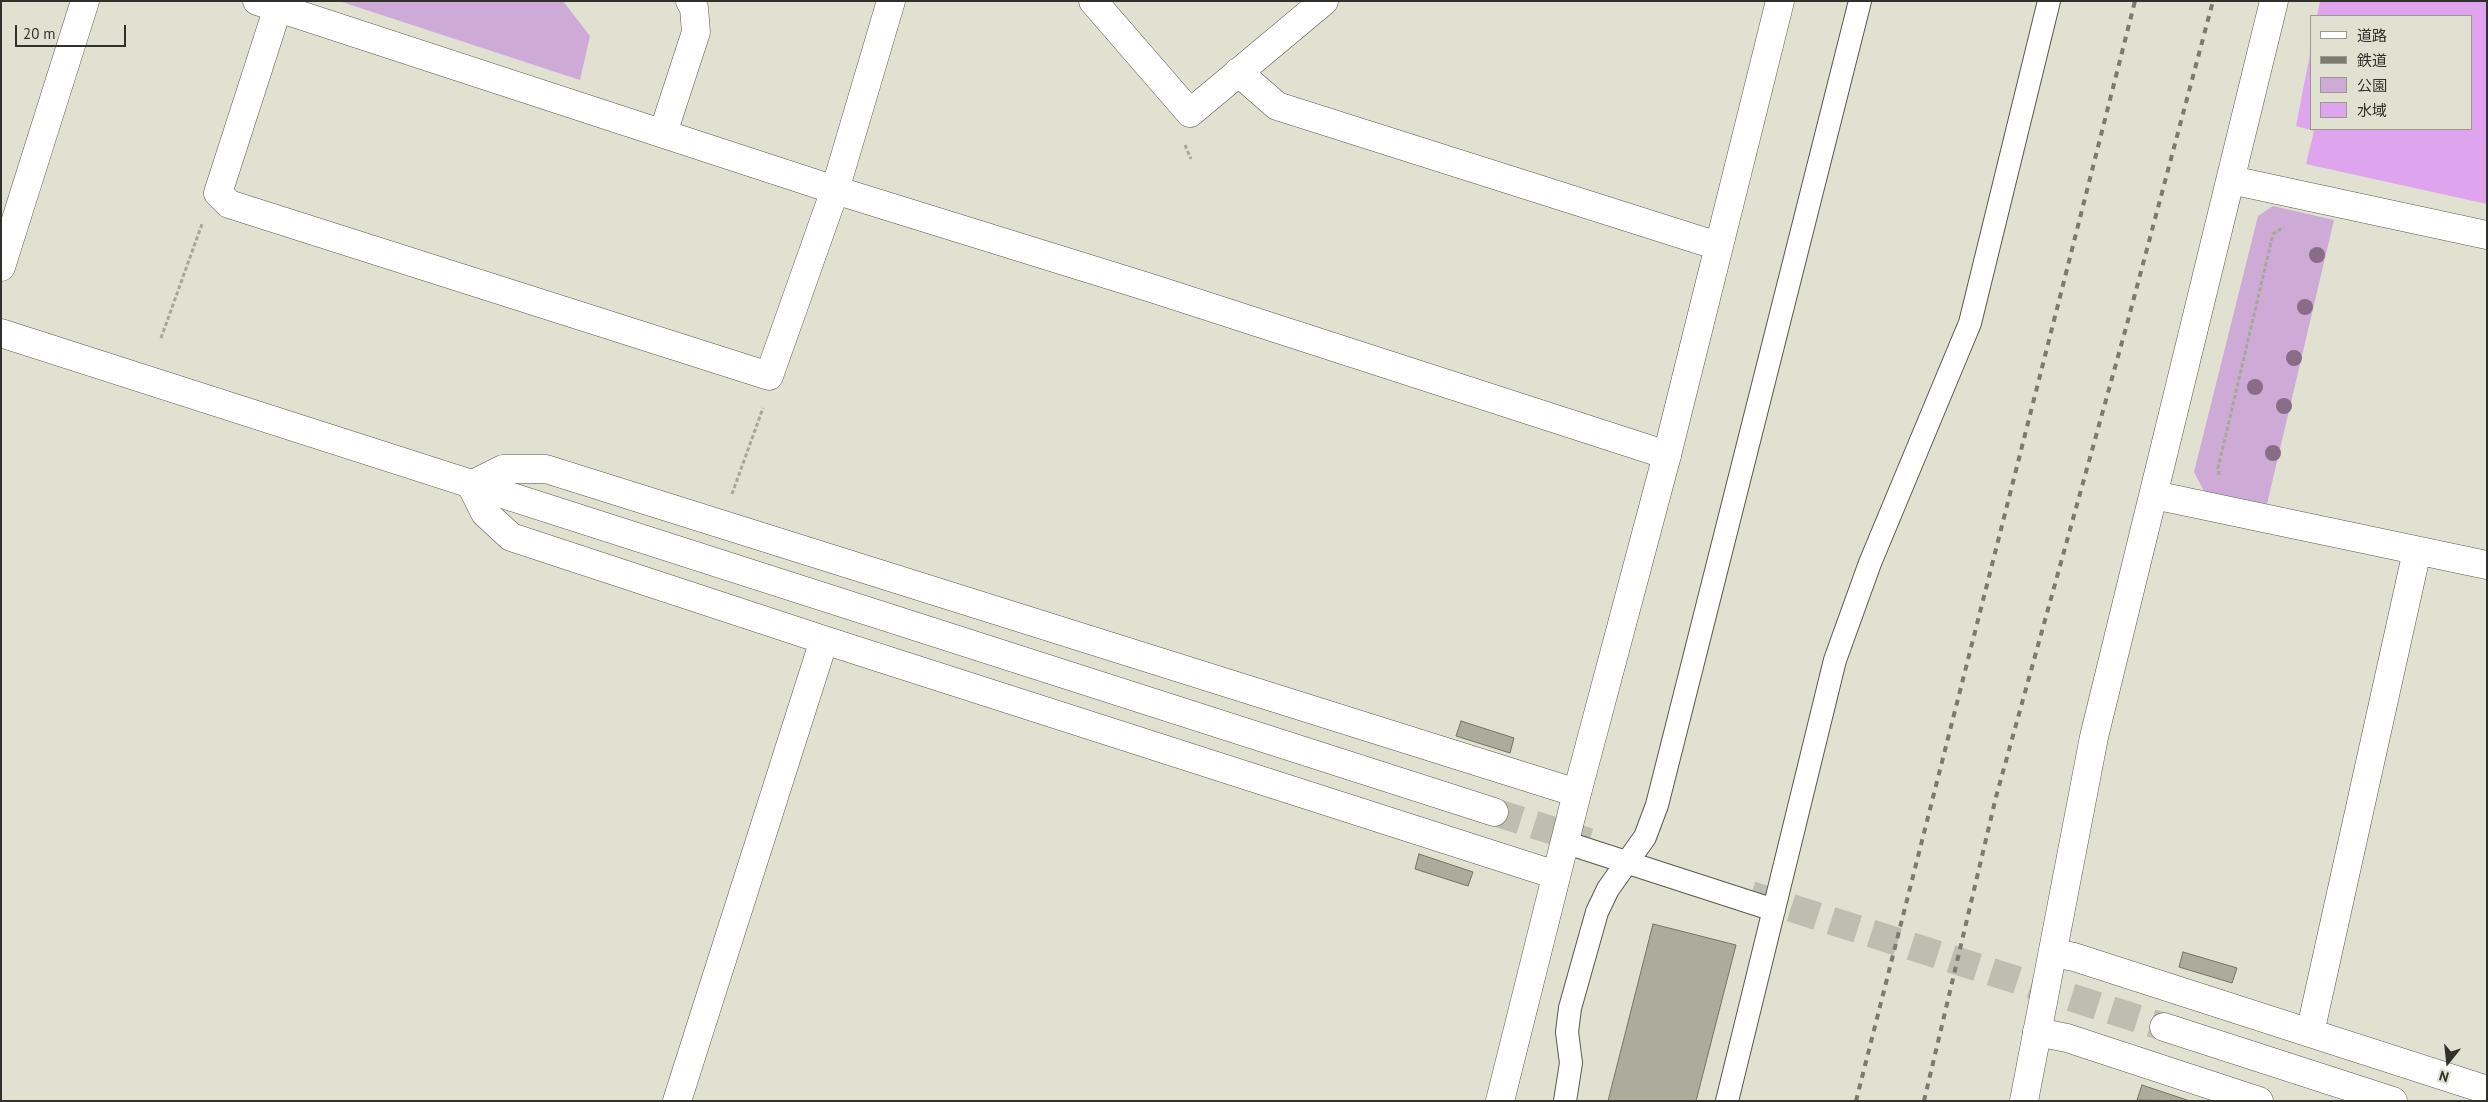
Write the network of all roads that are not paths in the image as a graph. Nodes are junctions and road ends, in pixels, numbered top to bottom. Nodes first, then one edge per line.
1 (85, 1) edge
2 (690, 1) edge
3 (891, 1) edge
4 (1093, 1) edge
5 (1324, 1) edge
6 (1780, 1) edge
7 (1860, 1) edge
8 (2049, 1) edge
9 (2274, 1) edge
10 (272, 3) edge
11 (1238, 72) junction
12 (663, 133) junction
13 (2231, 180) junction
14 (835, 190) junction
15 (2487, 235) edge
16 (1718, 246) junction
17 (1, 267) edge
18 (1, 333) edge
19 (1667, 456) junction
20 (471, 485) junction
21 (2154, 495) junction
22 (2417, 551) junction
23 (2487, 565) edge
24 (824, 640) junction
25 (1577, 793) junction
26 (1494, 812) tunnel mouth
27 (1564, 842) junction
28 (1628, 863) junction
29 (1556, 875) junction
30 (1774, 910) junction
31 (2054, 953) junction
32 (2164, 1027) tunnel mouth
33 (2037, 1032) junction
34 (2310, 1032) junction
35 (2487, 1090) edge
36 (677, 1101) edge
37 (1500, 1101) edge
38 (1565, 1101) edge
39 (1727, 1101) edge
40 (2024, 1101) edge
41 (2259, 1101) edge
42 (2393, 1101) edge

1 - 17 street
2 - 12 street
3 - 14 street
4 - 11 street
5 - 11 street
6 - 16 street
7 - 28 lane
8 - 30 lane
9 - 13 street
10 - 12 street
10 - 14 street
11 - 16 street
12 - 14 street
13 - 15 street
13 - 21 street
14 - 19 street
16 - 19 street
18 - 20 street
19 - 25 street
20 - 24 street
20 - 25 street
20 - 26 street
21 - 22 street
21 - 31 street
22 - 23 street
22 - 34 street
24 - 29 street
24 - 36 street
25 - 27 street
27 - 28 lane
27 - 29 street
28 - 30 lane
28 - 38 lane
29 - 37 street
30 - 39 lane
31 - 33 street
31 - 34 street
32 - 42 street
33 - 40 street
33 - 41 street
34 - 35 street

